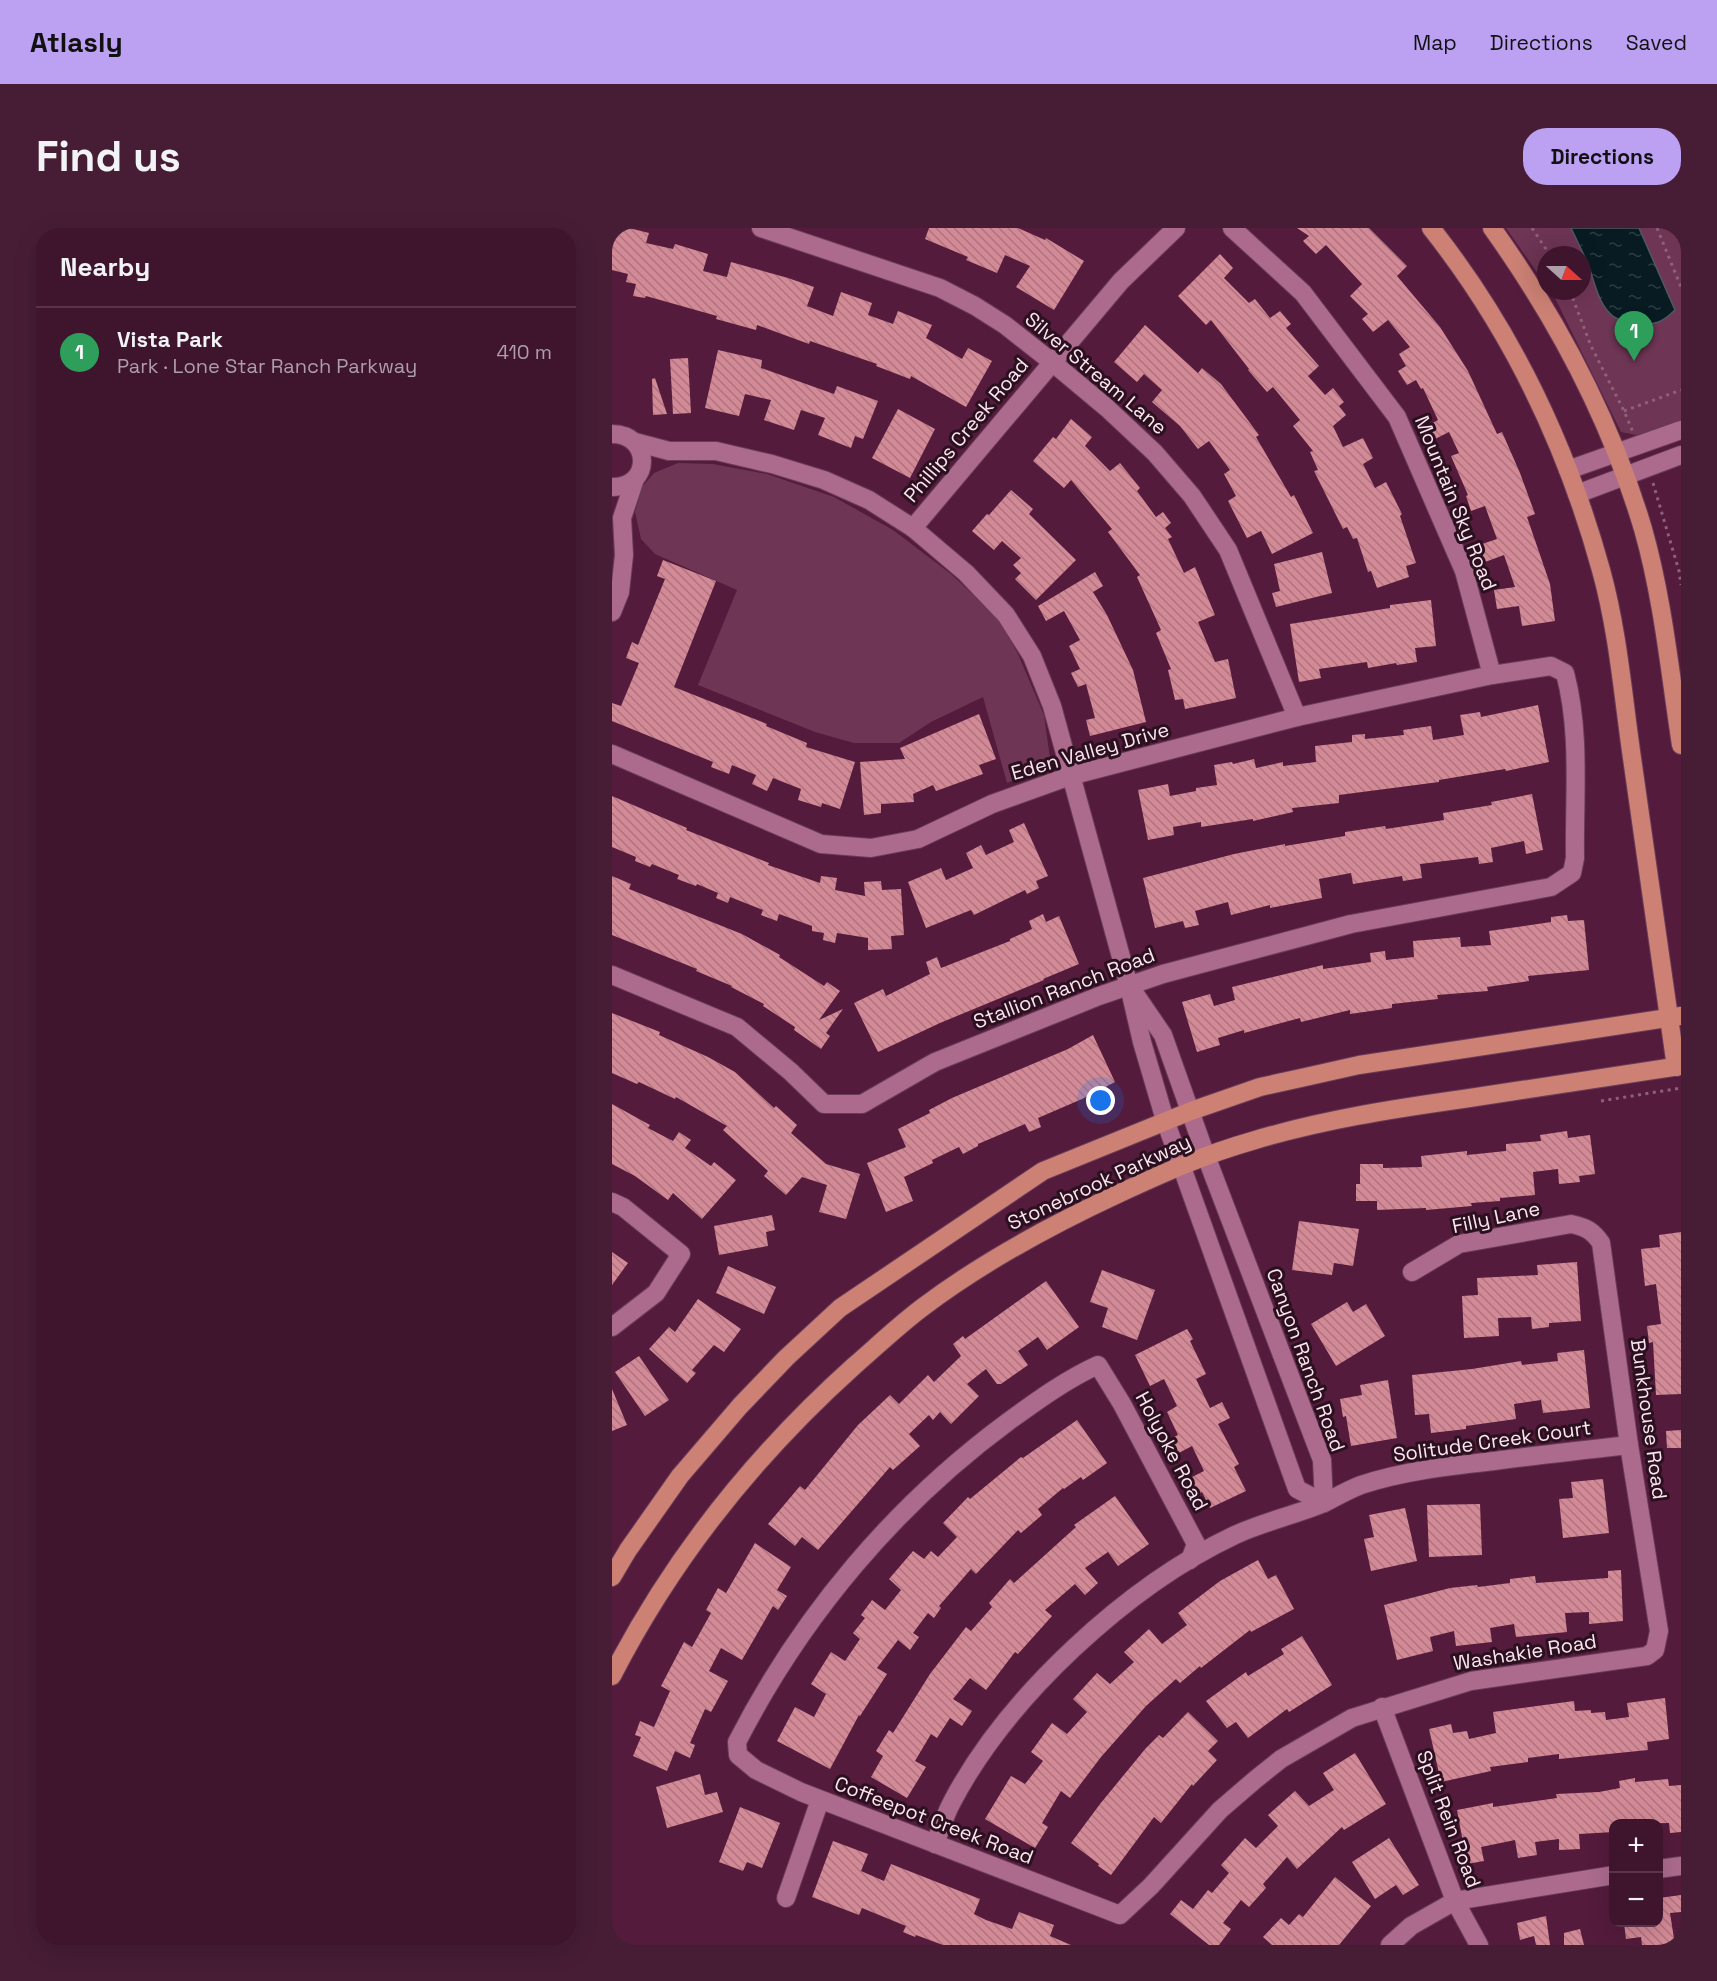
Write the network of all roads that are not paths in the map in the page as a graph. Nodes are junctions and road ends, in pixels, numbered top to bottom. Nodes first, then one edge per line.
1 (761, 228) edge
2 (1176, 228) edge
3 (1232, 228) edge
4 (1431, 228) edge
5 (1492, 228) edge
6 (1052, 362) junction
7 (612, 421) edge
8 (1681, 430) edge
9 (624, 437) edge
10 (669, 451) junction
11 (1616, 454) junction
12 (1681, 454) edge
13 (1568, 470) junction
14 (638, 475) junction
15 (1624, 477) junction
16 (612, 488) edge
17 (1577, 494) junction
18 (612, 499) edge
19 (622, 518) junction
20 (913, 528) junction
21 (612, 612) edge
22 (1492, 675) junction
23 (1297, 717) junction
24 (1681, 745) edge
25 (612, 754) edge
26 (1070, 776) junction
27 (1572, 873) joint
28 (612, 975) edge
29 (1129, 986) junction
30 (1675, 1017) edge
31 (1678, 1067) edge
32 (1191, 1111) junction
33 (1165, 1120) junction
34 (1206, 1156) junction
35 (1182, 1164) junction
36 (612, 1202) edge
37 (1594, 1232) joint
38 (1412, 1272) dead end
39 (612, 1327) edge
40 (1629, 1445) junction
41 (1324, 1503) junction
42 (1190, 1560) junction
43 (612, 1577) edge
44 (1655, 1650) joint
45 (612, 1676) edge
46 (1382, 1707) junction
47 (738, 1755) joint
48 (820, 1800) junction
49 (934, 1844) junction
50 (1681, 1866) edge
51 (1663, 1868) edge
52 (1609, 1876) edge
53 (786, 1898) dead end
54 (1455, 1901) junction
55 (1120, 1915) joint
56 (1390, 1945) edge
57 (1479, 1945) edge

1 - 6 street, Silver Stream Lane
2 - 6 street, Phillips Creek Road
3 - 22 street, Mountain Sky Road
4 - 13 main road
5 - 11 main road
6 - 20 street, Phillips Creek Road
6 - 23 street, Silver Stream Lane
7 - 9 street
8 - 11 street
9 - 10 street, Canyon Ranch Road
9 - 14 street
10 - 14 street
10 - 20 street, Canyon Ranch Road
11 - 13 street
11 - 15 main road
12 - 15 street
13 - 17 main road
14 - 16 street
14 - 19 street
15 - 17 street
15 - 24 main road
17 - 30 main road
18 - 19 street
19 - 21 street
20 - 26 street, Canyon Ranch Road
22 - 23 street, Eden Valley Drive
22 - 27 street, Eden Valley Drive
23 - 26 street, Eden Valley Drive
25 - 26 street, Eden Valley Drive
26 - 29 street, Canyon Ranch Road
27 - 29 street, Stallion Ranch Road
28 - 29 street, Stallion Ranch Road
29 - 32 street, Canyon Ranch Road
29 - 33 street, Canyon Ranch Road
30 - 31 main road
30 - 32 main road, Stonebrook Parkway
31 - 34 main road, Stonebrook Parkway
32 - 33 main road, Stonebrook Parkway
32 - 34 street, Canyon Ranch Road
33 - 35 street, Canyon Ranch Road
33 - 43 main road, Stonebrook Parkway
34 - 35 main road, Stonebrook Parkway
34 - 41 street, Canyon Ranch Road
35 - 41 street, Canyon Ranch Road
35 - 45 main road, Stonebrook Parkway
36 - 39 street
37 - 38 street, Filly Lane
37 - 40 street, Bunkhouse Road
40 - 41 street, Solitude Creek Court
40 - 44 street, Bunkhouse Road
41 - 42 street, Solitude Creek Court
42 - 47 street, Holyoke Road
42 - 49 street, Solitude Creek Court
44 - 46 street, Washakie Road
46 - 54 street, Split Rein Road
46 - 55 street, Washakie Road
47 - 48 street, Coffeepot Creek Road
48 - 49 street, Coffeepot Creek Road
48 - 53 street
49 - 55 street, Coffeepot Creek Road
50 - 51 street
52 - 54 street
54 - 56 street
54 - 57 street, Split Rein Road

